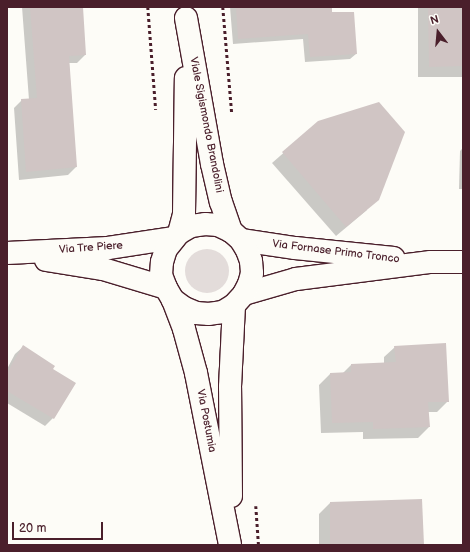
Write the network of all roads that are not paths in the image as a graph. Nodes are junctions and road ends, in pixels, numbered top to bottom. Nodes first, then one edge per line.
1 (185, 12) edge
2 (236, 235) junction
3 (176, 236) junction
4 (7, 254) edge
5 (431, 262) junction
6 (463, 262) edge
7 (169, 294) junction
8 (239, 300) junction
9 (230, 545) edge

1 - 2 main road, Viale Sigismondo Brandolini
1 - 3 main road, Viale Sigismondo Brandolini
2 - 3 main road
2 - 5 main road, Via Fornase Primo Tronco
2 - 8 main road, Viale Sigismondo Brandolini
3 - 4 main road, Via Tre Piere
3 - 7 main road, Viale Sigismondo Brandolini
4 - 7 main road, Via Tre Piere
5 - 6 main road, Via Fornase Primo Tronco
5 - 8 main road, Via Fornase Primo Tronco
7 - 8 main road
7 - 9 main road, Via Postumia
8 - 9 main road, Via Postumia

